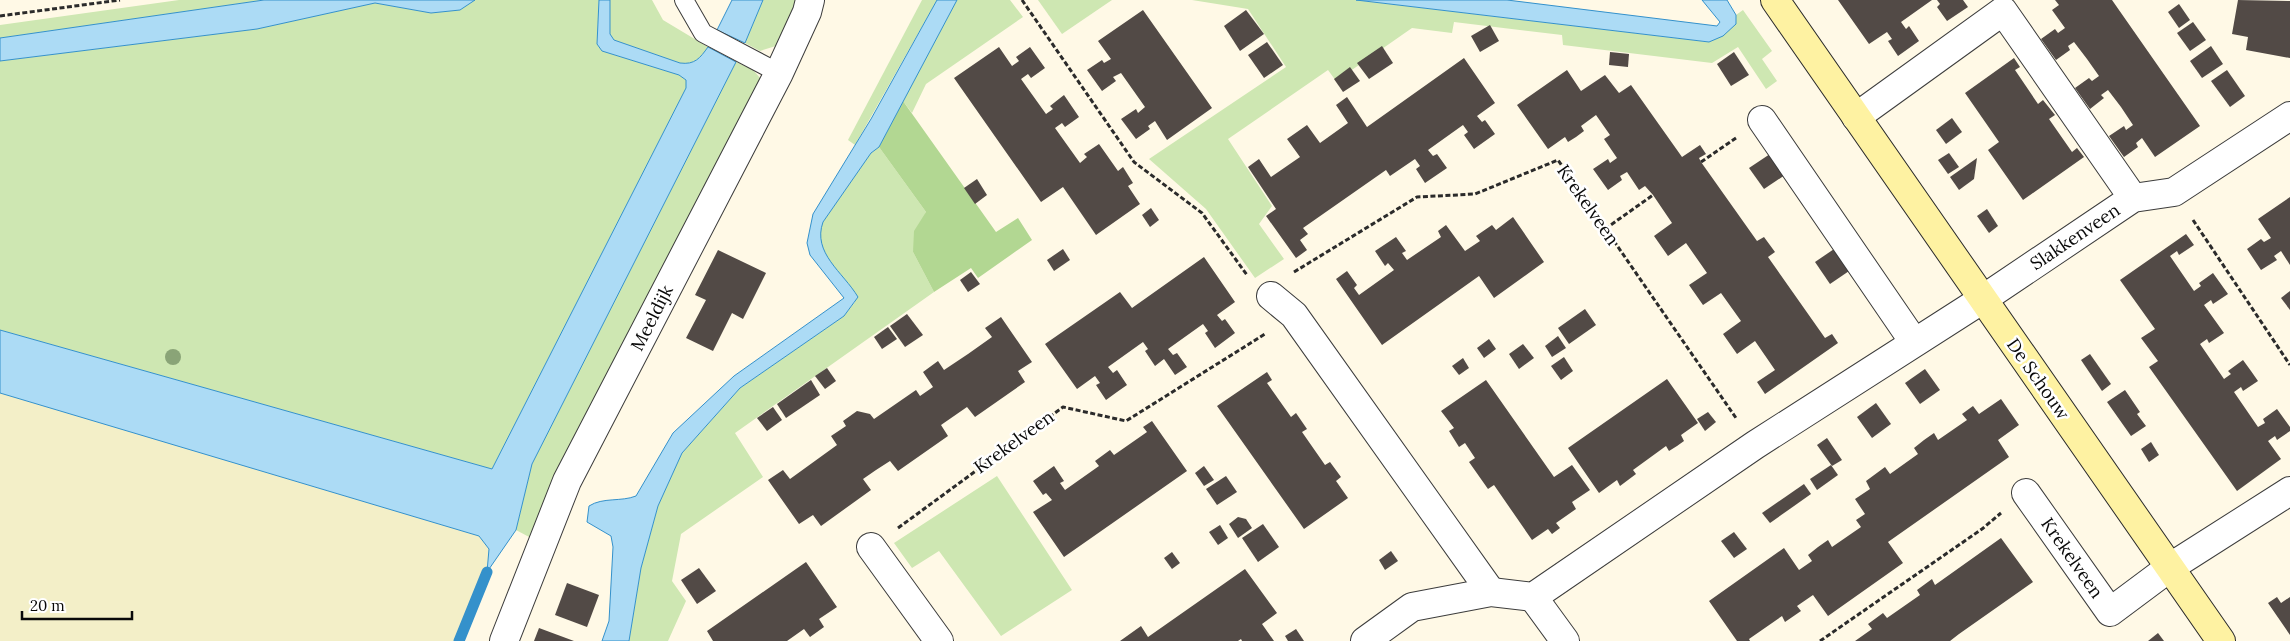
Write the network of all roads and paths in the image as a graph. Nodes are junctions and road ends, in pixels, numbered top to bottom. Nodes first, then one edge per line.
1 (120, 0) edge
2 (684, 0) edge
3 (810, 0) edge
4 (1022, 0) edge
5 (1775, 0) edge
6 (0, 16) edge
7 (779, 72) junction
8 (1856, 116) junction
9 (2290, 116) edge
10 (1762, 120) joint
11 (1701, 162) dead end
12 (2174, 192) junction
13 (1653, 196) dead end
14 (2134, 198) junction
15 (1605, 228) junction
16 (1267, 293) junction
17 (1983, 299) junction
18 (1294, 315) junction
19 (1914, 342) junction
20 (2290, 365) edge
21 (1754, 445) junction
22 (2290, 491) edge
23 (2026, 493) joint
24 (871, 547) joint
25 (2169, 568) junction
26 (1490, 592) junction
27 (1533, 597) junction
28 (504, 641) edge
29 (938, 641) edge
30 (1365, 641) edge
31 (1565, 641) edge
32 (1820, 641) edge
33 (2221, 641) edge

1 - 6 path
2 - 7 lane
3 - 7 street, Meeldijk
4 - 16 path
5 - 8 street, De Schouw
7 - 28 street, Meeldijk
8 - 14 street
8 - 17 street, De Schouw
9 - 12 street, Slakkenveen
10 - 11 path
10 - 19 street
12 - 14 street, Slakkenveen
12 - 20 path
13 - 15 path
14 - 17 street, Slakkenveen
15 - 16 path, Krekelveen
15 - 21 path, Krekelveen
16 - 18 street
17 - 19 street
17 - 25 street, De Schouw
18 - 24 path, Krekelveen
18 - 26 street
19 - 21 street
21 - 27 street
22 - 25 street
23 - 25 street, Krekelveen
23 - 32 path
24 - 29 street
25 - 33 street, De Schouw
26 - 27 street
26 - 30 street
27 - 31 street

